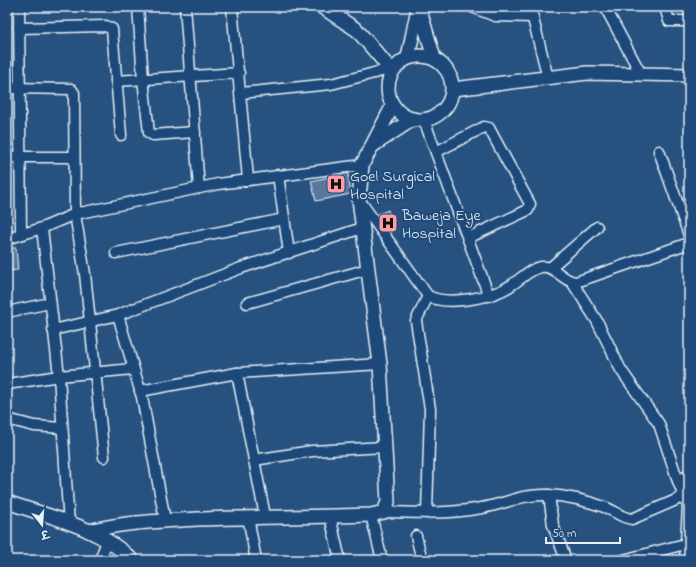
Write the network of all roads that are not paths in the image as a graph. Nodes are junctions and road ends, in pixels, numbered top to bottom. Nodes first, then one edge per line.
1 (19, 7) edge
2 (138, 7) edge
3 (185, 7) edge
4 (232, 7) edge
5 (322, 7) edge
6 (419, 7) edge
7 (472, 7) edge
8 (605, 7) edge
9 (665, 7) edge
10 (531, 12) edge
11 (689, 21) edge
12 (19, 28) junction
13 (408, 57) junction
14 (434, 58) junction
15 (391, 70) junction
16 (239, 73) junction
17 (641, 74) junction
18 (689, 75) edge
19 (190, 77) junction
20 (548, 78) junction
21 (143, 79) junction
22 (116, 81) junction
23 (7, 88) edge
24 (20, 88) junction
25 (453, 89) junction
26 (241, 93) junction
27 (393, 105) junction
28 (418, 120) junction
29 (195, 132) junction
30 (120, 135) dead end
31 (370, 147) junction
32 (659, 151) dead end
33 (436, 152) junction
34 (7, 157) edge
35 (20, 157) junction
36 (74, 157) junction
37 (362, 165) junction
38 (278, 175) junction
39 (248, 179) junction
40 (199, 188) junction
41 (359, 200) junction
42 (75, 214) junction
43 (284, 219) junction
44 (597, 227) dead end
45 (42, 228) junction
46 (362, 228) junction
47 (21, 234) junction
48 (689, 235) edge
49 (468, 238) junction
50 (7, 239) edge
51 (689, 243) edge
52 (116, 253) dead end
53 (289, 253) junction
54 (550, 268) junction
55 (368, 269) junction
56 (572, 282) junction
57 (428, 296) junction
58 (489, 296) junction
59 (50, 303) junction
60 (247, 303) dead end
61 (7, 312) edge
62 (118, 315) junction
63 (89, 323) junction
64 (53, 330) junction
65 (380, 364) junction
66 (133, 369) junction
67 (95, 373) junction
68 (237, 373) junction
69 (59, 376) junction
70 (7, 384) edge
71 (140, 391) junction
72 (7, 419) edge
73 (62, 428) junction
74 (386, 447) junction
75 (104, 457) dead end
76 (254, 460) junction
77 (689, 475) edge
78 (678, 481) junction
79 (550, 495) junction
80 (7, 502) edge
81 (687, 503) edge
82 (384, 512) junction
83 (426, 513) junction
84 (371, 515) junction
85 (265, 516) junction
86 (330, 516) junction
87 (248, 517) junction
88 (165, 520) junction
89 (69, 524) junction
90 (89, 531) junction
91 (416, 536) dead end
92 (107, 541) junction
93 (685, 544) junction
94 (100, 560) edge
95 (132, 560) edge
96 (256, 560) edge
97 (340, 560) edge
98 (382, 560) edge
99 (422, 560) edge
100 (566, 560) edge
101 (623, 560) edge
102 (686, 560) edge

1 - 12 street
2 - 21 street
3 - 19 street
4 - 16 street
5 - 15 street
6 - 13 street
6 - 14 street
7 - 10 street
8 - 17 street
9 - 11 street
10 - 20 street
12 - 22 street
12 - 24 street
13 - 14 street
13 - 15 street
14 - 25 street
15 - 26 street
15 - 27 street
16 - 19 street
16 - 26 street
17 - 18 street
17 - 20 street
19 - 21 street
19 - 29 street
20 - 25 street
21 - 22 street
21 - 29 street
22 - 30 street
23 - 24 street
24 - 35 street
24 - 36 street
25 - 28 street
26 - 39 street
27 - 28 street
27 - 31 street
28 - 31 street
28 - 33 street
29 - 40 street
31 - 37 street
32 - 48 street
33 - 49 street
33 - 49 street
34 - 35 street
35 - 36 street
35 - 47 street
36 - 42 street
37 - 38 street
37 - 41 street
38 - 39 street
38 - 43 street
39 - 40 street
40 - 42 street
41 - 46 street
41 - 57 street
42 - 45 street
42 - 63 street
43 - 52 street
43 - 53 street
44 - 54 street
45 - 47 street
45 - 59 street
46 - 53 street
46 - 55 street
47 - 50 street
49 - 58 street
51 - 56 street
53 - 62 street
54 - 56 street
54 - 58 street
55 - 60 street
55 - 65 street
56 - 78 street
57 - 58 street
57 - 83 street
59 - 61 street
59 - 64 street
62 - 63 street
62 - 66 street
63 - 64 street
63 - 67 street
64 - 69 street
65 - 68 street
65 - 74 street
66 - 67 street
66 - 71 street
67 - 69 street
67 - 75 street
68 - 71 street
68 - 76 street
69 - 70 street
69 - 73 street
71 - 88 street
72 - 73 street
73 - 89 street
74 - 76 street
74 - 82 street
76 - 85 street
77 - 78 street
78 - 81 street
79 - 81 street
79 - 83 street
79 - 100 street
80 - 89 street
81 - 93 street
82 - 83 street
82 - 84 street
84 - 86 street
84 - 98 street
85 - 86 street
85 - 87 street
86 - 97 street
87 - 88 street
87 - 96 street
88 - 90 street
89 - 90 street
90 - 92 street
91 - 99 street
92 - 94 street
92 - 95 street
93 - 101 street
93 - 102 street

